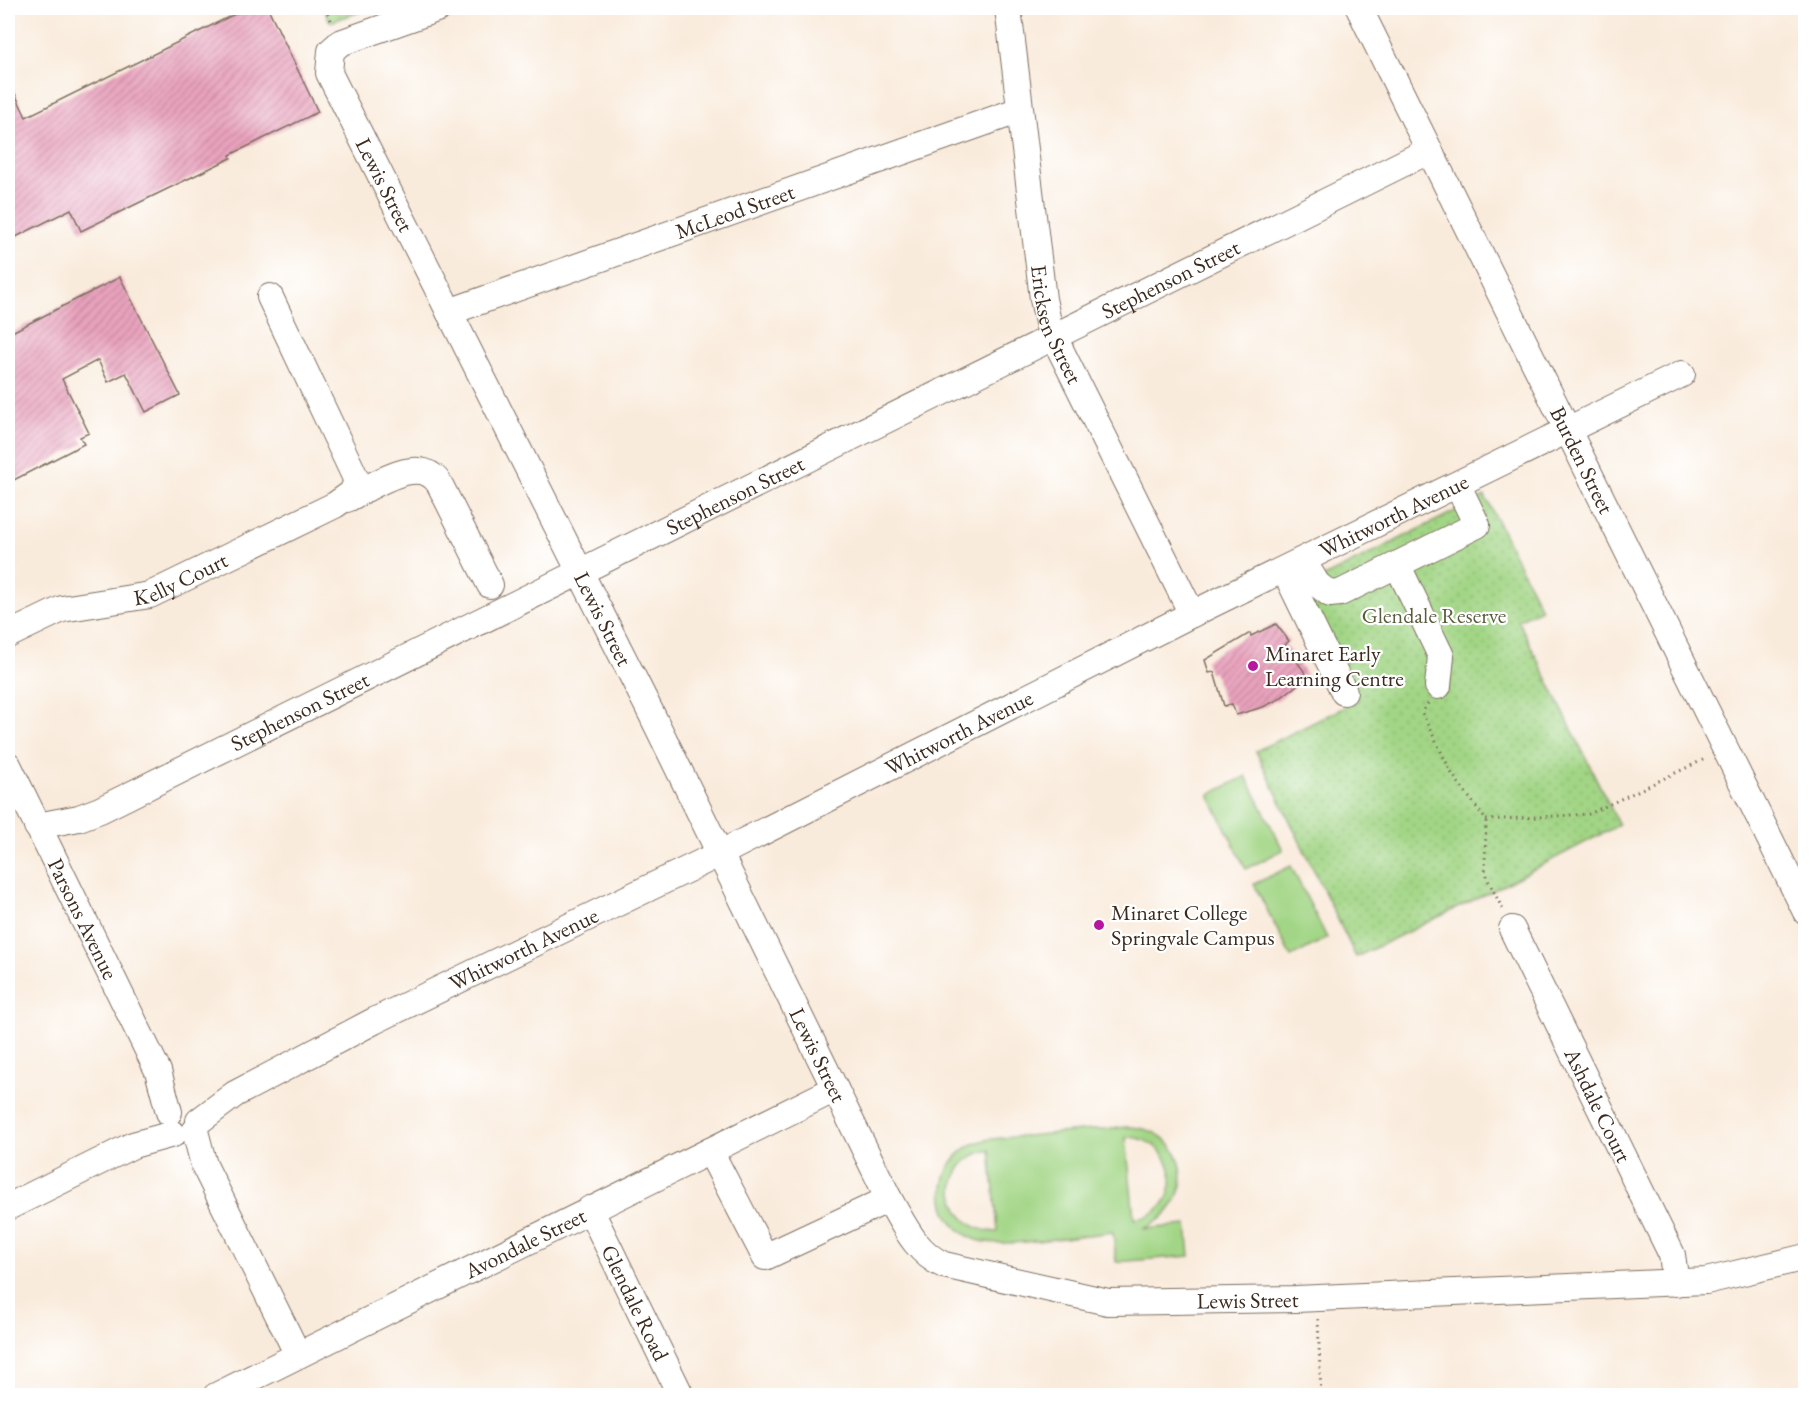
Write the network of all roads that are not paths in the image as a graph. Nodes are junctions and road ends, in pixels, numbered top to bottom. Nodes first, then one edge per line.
1 (439, 8) edge
2 (1008, 8) edge
3 (1359, 8) edge
4 (1020, 110) junction
5 (1428, 151) junction
6 (270, 297) dead end
7 (449, 312) junction
8 (1054, 337) junction
9 (1682, 374) dead end
10 (1568, 432) junction
11 (1458, 486) junction
12 (347, 499) junction
13 (1294, 566) junction
14 (1398, 566) junction
15 (579, 573) junction
16 (490, 585) dead end
17 (1192, 614) junction
18 (8, 635) edge
19 (1438, 686) road end
20 (1344, 692) dead end
21 (8, 765) edge
22 (25, 819) edge
23 (718, 854) junction
24 (1806, 912) edge
25 (1512, 929) road end
26 (835, 1089) junction
27 (182, 1120) junction
28 (710, 1151) junction
29 (889, 1199) junction
30 (8, 1207) edge
31 (590, 1209) junction
32 (1806, 1257) edge
33 (1676, 1283) junction
34 (298, 1355) junction
35 (216, 1395) edge
36 (681, 1395) edge

1 - 7 street, Lewis Street
2 - 4 street, Ericksen Street
3 - 5 street, Burden Street
4 - 7 street, McLeod Street
4 - 8 street, Ericksen Street
5 - 8 street, Stephenson Street
5 - 10 street, Burden Street
6 - 12 street
7 - 15 street, Lewis Street
8 - 15 street, Stephenson Street
8 - 17 street, Ericksen Street
9 - 10 street, Whitworth Avenue
10 - 11 street, Whitworth Avenue
10 - 24 street, Burden Street
11 - 13 street, Whitworth Avenue
11 - 14 street
12 - 16 street, Kelly Court
12 - 18 street, Kelly Court
13 - 14 street
13 - 17 street, Whitworth Avenue
13 - 20 street
14 - 19 street
15 - 22 street, Stephenson Street
15 - 23 street, Lewis Street
17 - 23 street, Whitworth Avenue
21 - 22 street, Parsons Avenue
22 - 27 street, Parsons Avenue
23 - 26 street, Lewis Street
23 - 27 street, Whitworth Avenue
25 - 33 street, Ashdale Court
26 - 28 street, Avondale Street
26 - 29 street, Lewis Street
27 - 30 street, Whitworth Avenue
27 - 34 street, Parsons Avenue
28 - 29 street
28 - 31 street, Avondale Street
29 - 33 street, Lewis Street
31 - 34 street, Avondale Street
31 - 36 street, Glendale Road
32 - 33 street, Lewis Street
34 - 35 street, Avondale Street

